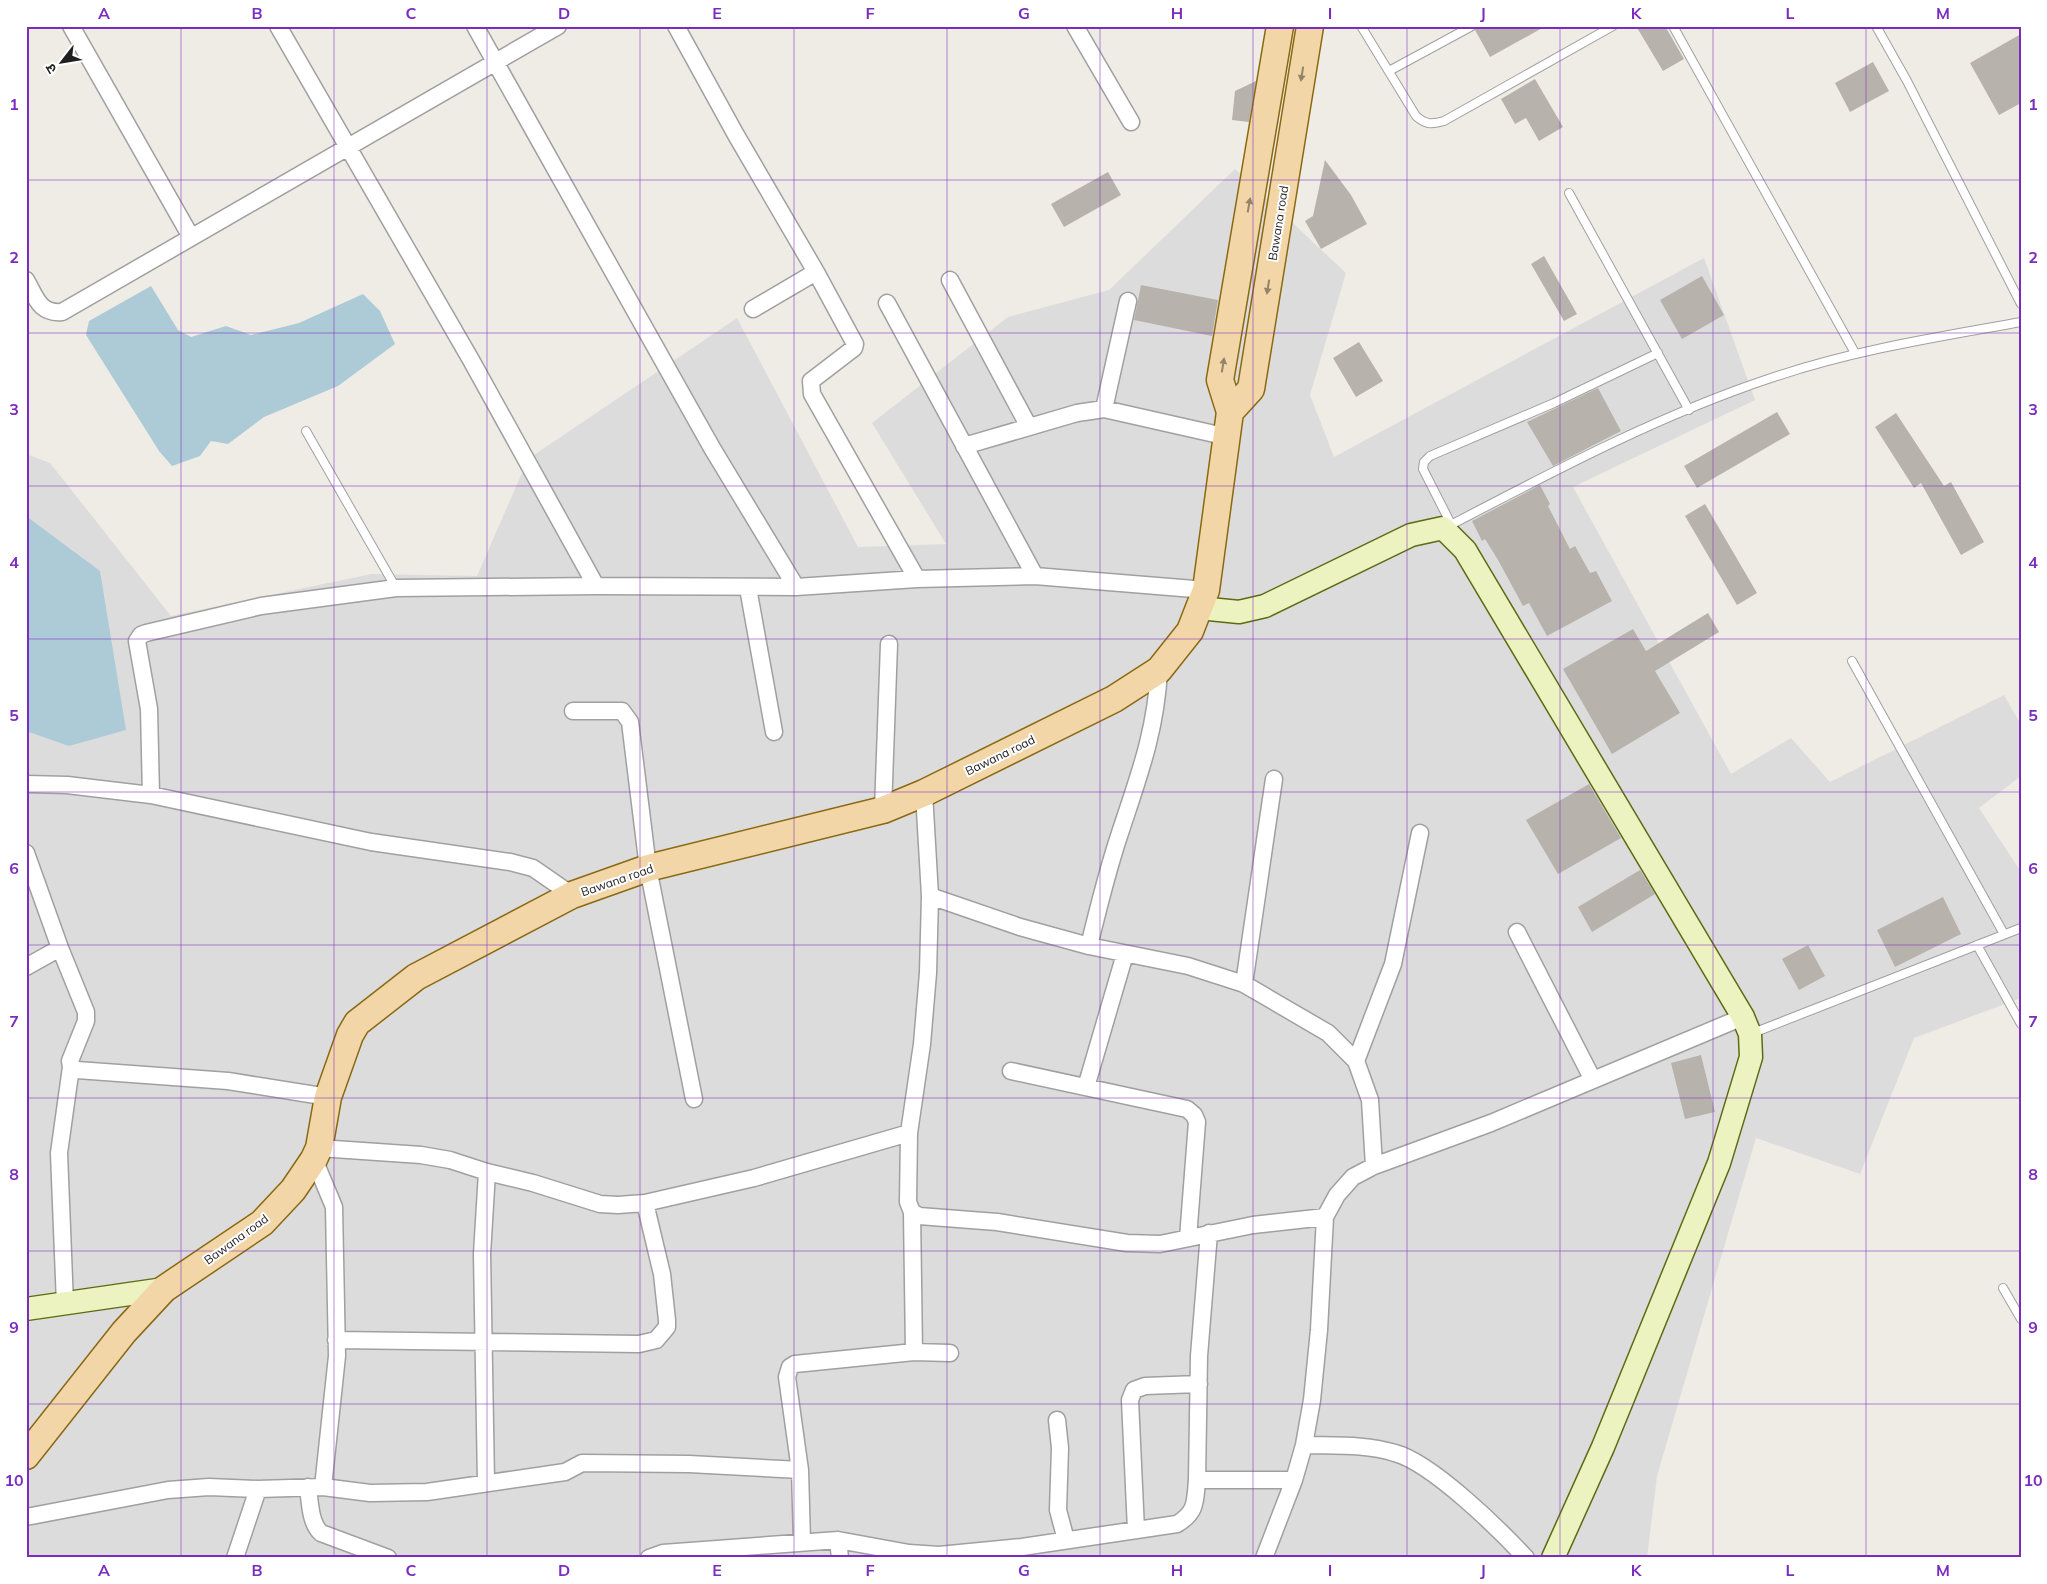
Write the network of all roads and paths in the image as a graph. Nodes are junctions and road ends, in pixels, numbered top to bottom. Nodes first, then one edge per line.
1 (71, 26) edge
2 (278, 26) edge
3 (475, 26) edge
4 (558, 26) edge
5 (676, 26) edge
6 (1075, 26) edge
7 (1280, 26) edge
8 (1310, 26) edge
9 (1361, 26) edge
10 (1472, 26) edge
11 (1613, 26) edge
12 (1673, 26) edge
13 (1876, 26) edge
14 (495, 63) junction
15 (1389, 71) junction
16 (1131, 122) dead end
17 (1263, 124) junction
18 (1293, 132) junction
19 (347, 146) junction
20 (1569, 193) dead end
21 (191, 237) junction
22 (816, 272) junction
23 (26, 280) edge
24 (950, 280) dead end
25 (1128, 301) dead end
26 (887, 303) dead end
27 (2021, 304) edge
28 (753, 310) dead end
29 (2021, 322) edge
30 (1658, 353) junction
31 (1855, 353) junction
32 (1104, 409) junction
33 (1689, 410) junction
34 (1229, 425) junction
35 (1029, 427) junction
36 (306, 431) dead end
37 (964, 446) junction
38 (1447, 526) junction
39 (1034, 576) junction
40 (917, 579) junction
41 (596, 586) junction
42 (796, 587) junction
43 (396, 588) junction
44 (748, 588) junction
45 (1202, 599) junction
46 (889, 644) dead end
47 (1852, 661) dead end
48 (1159, 670) junction
49 (573, 710) dead end
50 (774, 732) dead end
51 (1274, 778) dead end
52 (26, 784) edge
53 (924, 793) junction
54 (152, 795) junction
55 (883, 810) junction
56 (1420, 832) dead end
57 (26, 853) edge
58 (648, 868) junction
59 (572, 895) junction
60 (930, 896) junction
61 (2021, 928) edge
62 (1517, 932) dead end
63 (2004, 934) junction
64 (1976, 945) junction
65 (1089, 946) junction
66 (60, 948) junction
67 (1125, 954) junction
68 (26, 967) edge
69 (1244, 984) junction
70 (2021, 1024) edge
71 (1746, 1026) junction
72 (1356, 1062) junction
73 (71, 1068) junction
74 (1011, 1072) dead end
75 (1593, 1080) junction
76 (1086, 1087) junction
77 (328, 1097) junction
78 (694, 1099) dead end
79 (909, 1133) junction
80 (316, 1153) junction
81 (1374, 1166) junction
82 (487, 1172) junction
83 (645, 1202) junction
84 (912, 1212) junction
85 (1325, 1217) junction
86 (1209, 1233) junction
87 (1188, 1238) junction
88 (2003, 1288) dead end
89 (164, 1289) junction
90 (65, 1304) junction
91 (26, 1309) edge
92 (2021, 1319) edge
93 (336, 1340) junction
94 (482, 1340) junction
95 (914, 1352) junction
96 (950, 1353) dead end
97 (1199, 1384) junction
98 (1056, 1420) dead end
99 (1304, 1445) junction
100 (26, 1456) edge
101 (800, 1470) junction
102 (1197, 1480) junction
103 (1294, 1480) junction
104 (486, 1482) junction
105 (315, 1487) junction
106 (258, 1489) junction
107 (26, 1517) edge
108 (1136, 1530) junction
109 (838, 1540) junction
110 (1066, 1540) junction
111 (802, 1542) junction
112 (1022, 1552) edge
113 (234, 1558) edge
114 (388, 1558) edge
115 (649, 1558) edge
116 (840, 1558) edge
117 (1264, 1558) edge
118 (1526, 1558) edge
119 (1553, 1558) edge

1 - 21 street
2 - 19 street
3 - 14 street
4 - 14 street
5 - 22 street
6 - 16 street
7 - 17 main road, Bawana road
8 -> 18 main road, Bawana road
9 - 15 lane
10 - 15 lane
11 - 15 lane
12 - 31 lane
13 - 27 lane
14 - 19 street
14 - 42 street
17 - 18 main road
34 -> 17 main road, Bawana road
18 -> 34 main road, Bawana road
19 - 21 street
19 - 41 street
20 - 30 lane
21 - 23 street
22 - 28 street
22 - 40 street
24 - 35 street
25 - 32 street
26 - 37 street
29 - 31 lane
30 - 33 lane
30 - 38 lane
31 - 33 lane
32 - 34 street
32 - 35 street
33 - 38 lane
34 - 45 main road, Bawana road
35 - 37 street
36 - 43 lane
37 - 39 street
38 - 45 street
38 - 71 street
39 - 40 street
39 - 45 street
40 - 42 street
41 - 43 street
41 - 44 street
42 - 44 street
43 - 54 street
44 - 50 street
45 - 48 main road, Bawana road
46 - 55 street
47 - 63 lane
48 - 53 main road, Bawana road
48 - 65 street
49 - 58 street
51 - 69 street
52 - 54 street
53 - 55 main road, Bawana road
53 - 60 street
54 - 59 street
55 - 58 main road, Bawana road
56 - 72 street
57 - 66 street
58 - 59 main road, Bawana road
58 - 78 street
59 - 77 main road, Bawana road
60 - 65 street
60 - 79 street
61 - 63 lane
62 - 75 street
63 - 64 lane
64 - 70 lane
64 - 71 lane
65 - 67 street
66 - 68 street
66 - 73 street
67 - 69 street
67 - 76 street
69 - 72 street
71 - 75 street
71 - 119 street
72 - 81 street
73 - 77 street
73 - 90 street
74 - 76 street
75 - 81 street
76 - 87 street
77 - 80 main road, Bawana road
79 - 83 street
79 - 84 street
80 - 82 street
80 - 89 main road, Bawana road
80 - 93 street
81 - 85 street
82 - 83 street
82 - 94 street
83 - 94 street
84 - 87 street
84 - 95 street
85 - 86 street
85 - 99 street
86 - 87 street
86 - 97 street
88 - 92 lane
89 - 90 street
89 - 100 main road, Bawana road
90 - 91 street
93 - 94 street
93 - 105 street
94 - 104 street
95 - 96 street
95 - 101 street
97 - 102 street
97 - 108 street
98 - 110 street
99 - 103 street
99 - 118 street
101 - 104 street
101 - 111 street
102 - 103 street
102 - 108 street
103 - 117 street
104 - 105 street
105 - 106 street
105 - 114 street
106 - 107 street
106 - 113 street
108 - 110 street
109 - 111 street
109 - 112 street
109 - 116 street
110 - 112 street
111 - 115 street

